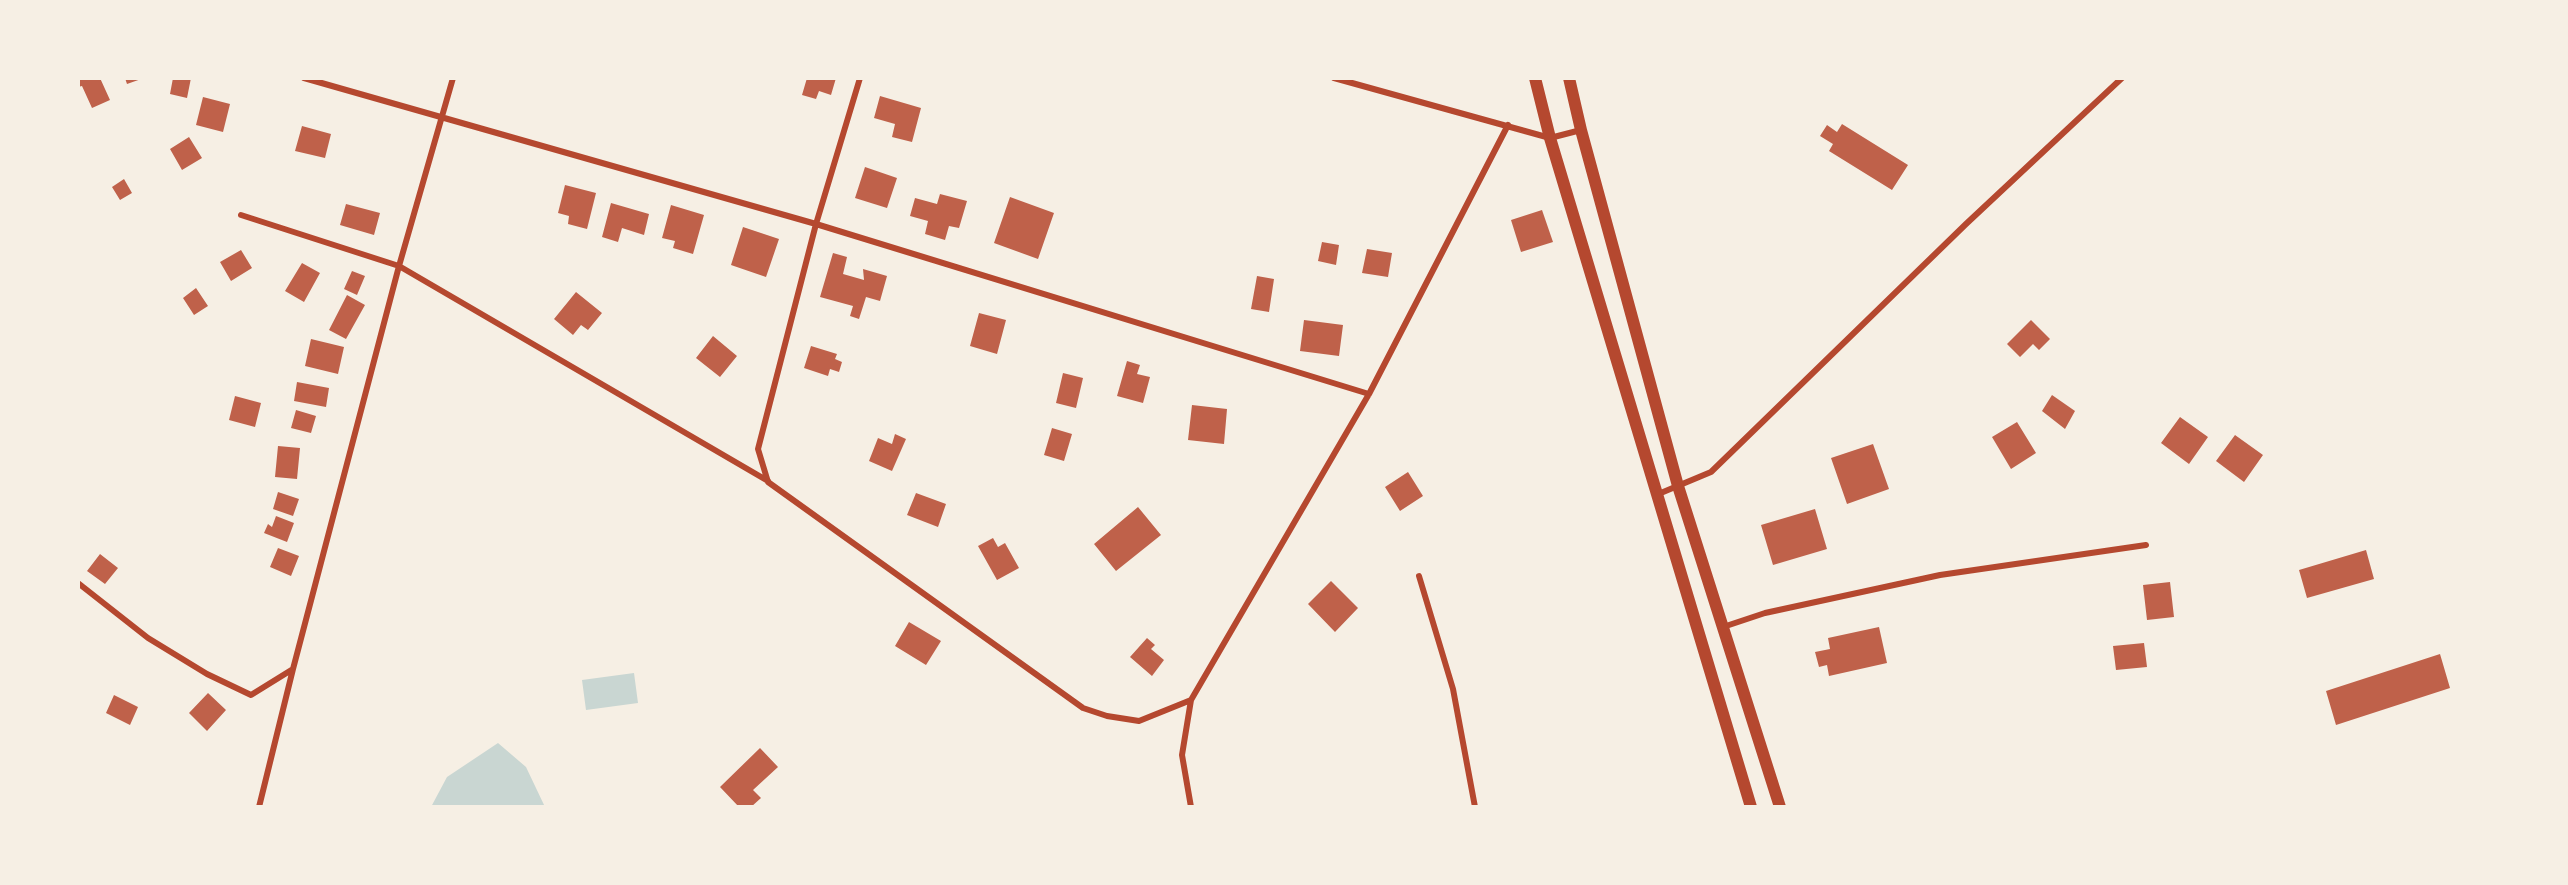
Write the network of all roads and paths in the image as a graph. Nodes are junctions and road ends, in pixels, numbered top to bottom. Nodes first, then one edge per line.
1 (304, 78) edge
2 (453, 78) edge
3 (860, 78) edge
4 (1334, 78) edge
5 (1535, 78) edge
6 (1569, 78) edge
7 (2122, 78) edge
8 (441, 118) junction
9 (1508, 125) junction
10 (1581, 130) junction
11 (1550, 138) junction
12 (241, 215) dead end
13 (816, 224) junction
14 (399, 266) junction
15 (1369, 394) junction
16 (768, 482) junction
17 (1678, 486) junction
18 (1655, 495) junction
19 (2146, 545) dead end
20 (1419, 576) dead end
21 (78, 583) edge
22 (1722, 627) junction
23 (293, 669) junction
24 (1191, 700) junction
25 (259, 807) edge
26 (1191, 807) edge
27 (1475, 807) edge
28 (1751, 807) edge
29 (1780, 807) edge

1 - 8 street
2 - 8 street
3 - 13 street
4 - 9 street
5 - 11 main road
6 - 10 main road
7 - 17 street
8 - 13 street
8 - 14 street
9 - 11 street
9 - 15 street
10 - 11 street
10 - 17 main road
11 - 18 main road
12 - 14 street
13 - 15 street
13 - 16 street
14 - 16 street
14 - 23 street
15 - 24 street
16 - 24 street
17 - 18 street
17 - 22 main road
18 - 28 main road
19 - 22 street
20 - 27 street
21 - 23 street
22 - 29 main road
23 - 25 street
24 - 26 street

